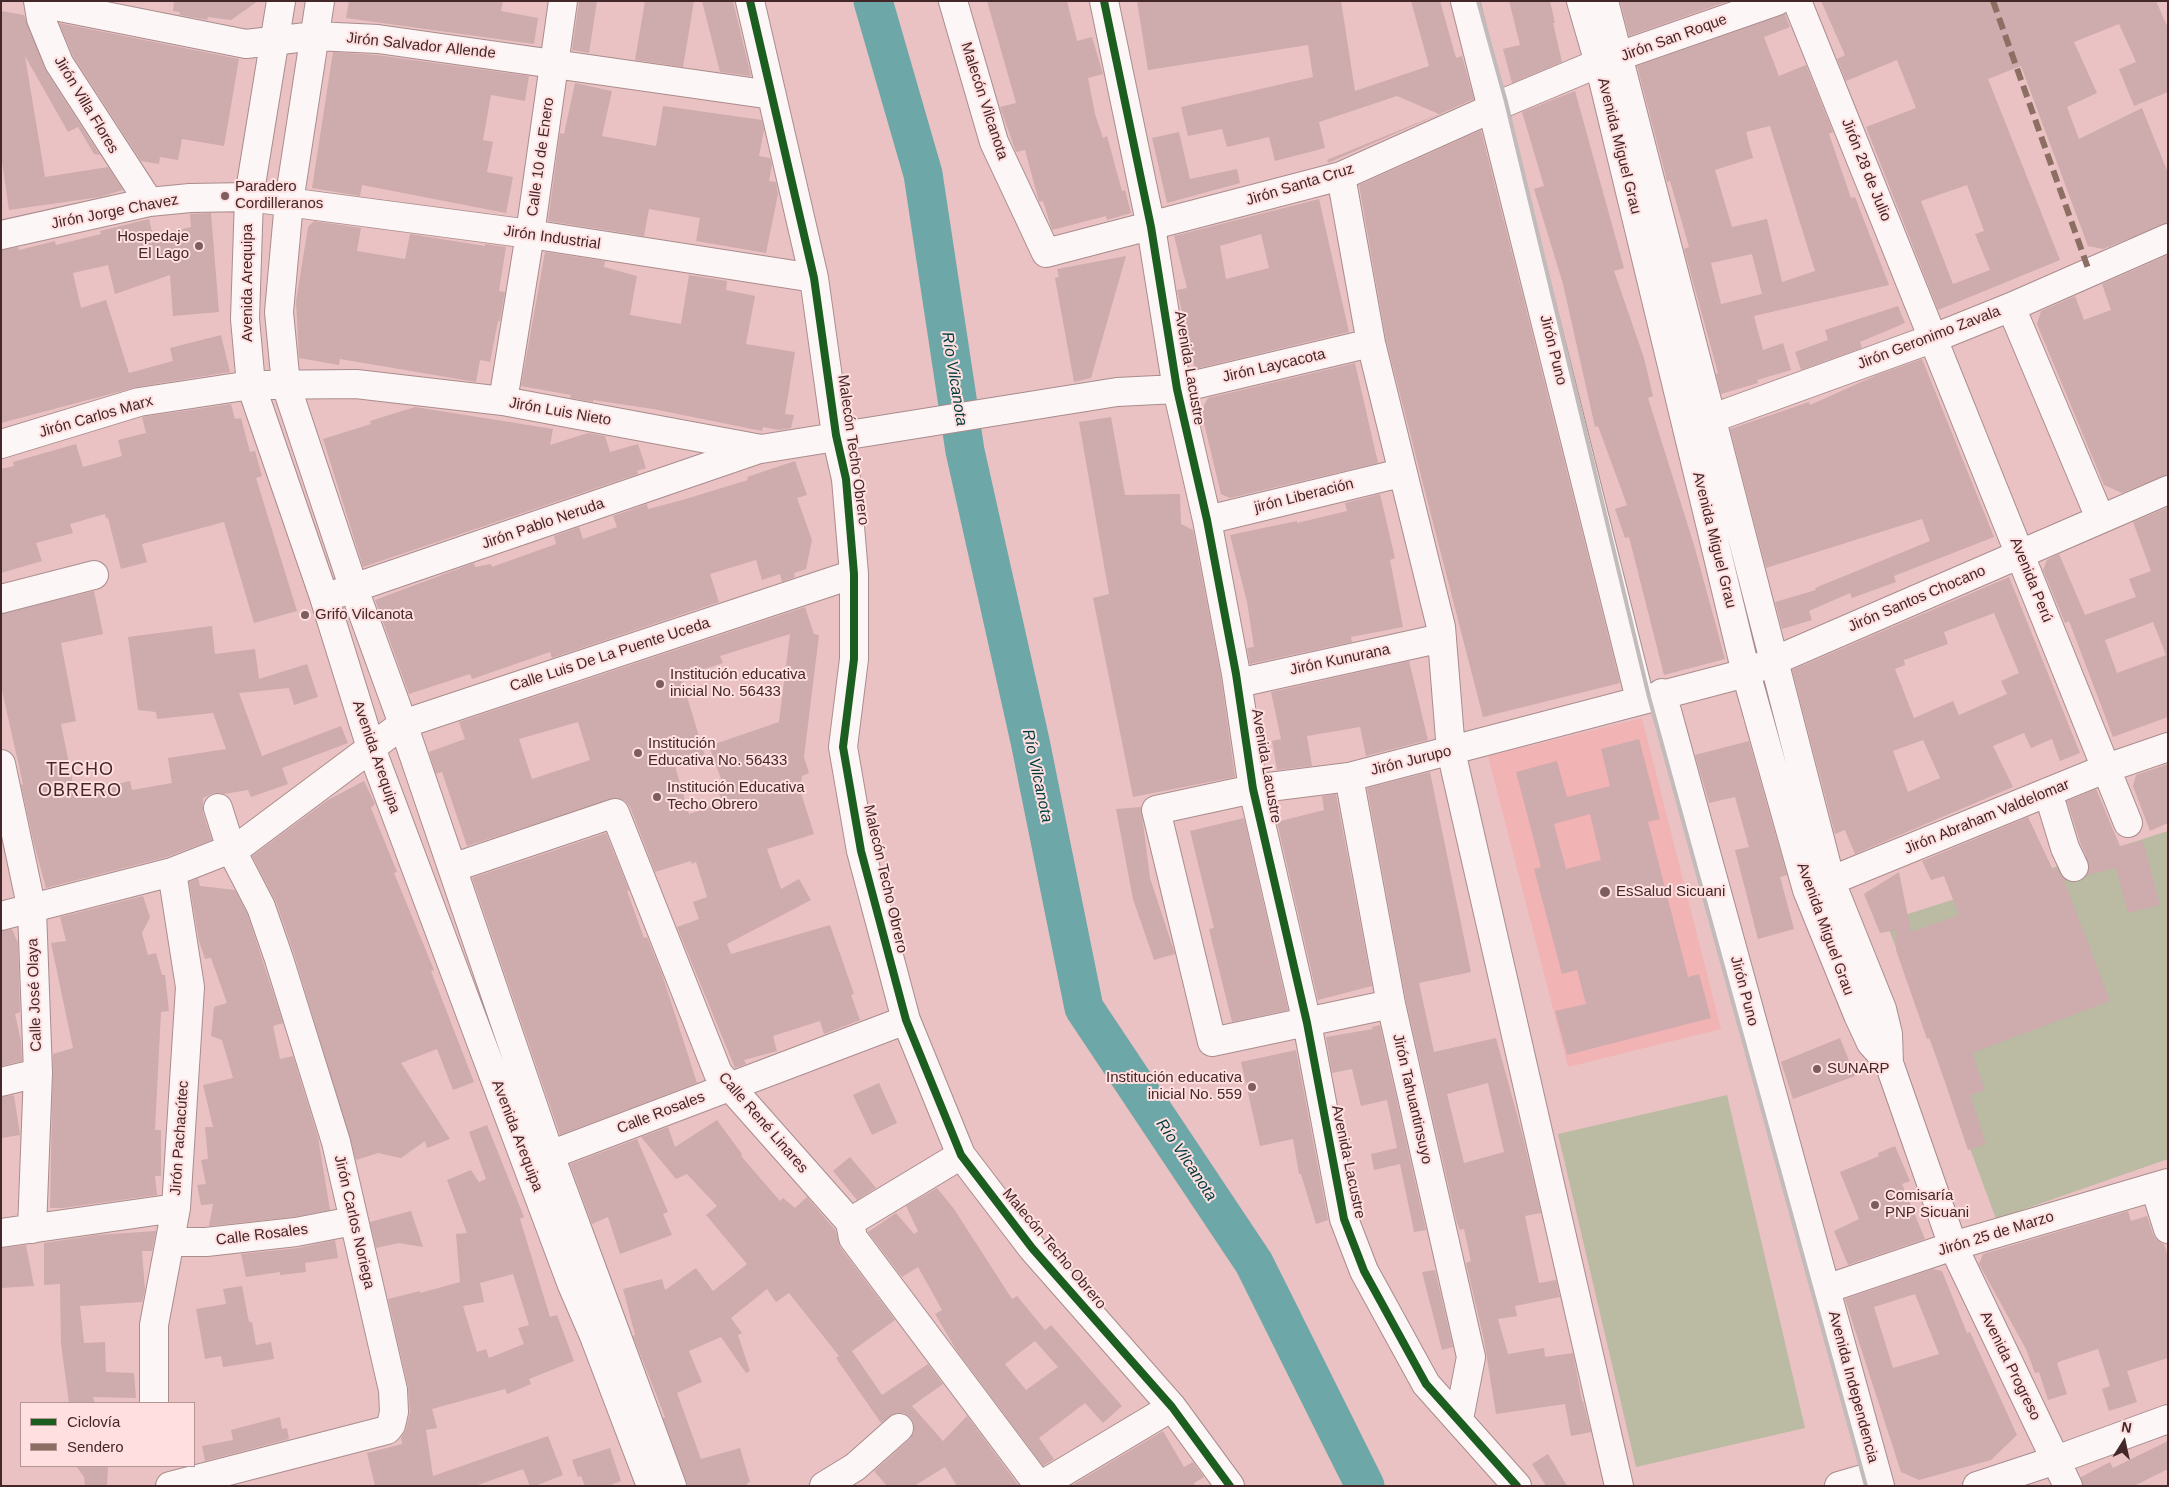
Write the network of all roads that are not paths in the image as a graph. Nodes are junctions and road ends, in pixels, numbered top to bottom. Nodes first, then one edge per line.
1 (40, 1) edge
2 (281, 1) edge
3 (320, 1) edge
4 (562, 1) edge
5 (750, 1) edge
6 (953, 1) edge
7 (1104, 1) edge
8 (1465, 1) edge
9 (1581, 1) edge
10 (1604, 1) edge
11 (1777, 1) edge
12 (1797, 1) edge
13 (315, 36) junction
14 (275, 41) junction
15 (1609, 60) junction
16 (555, 63) junction
17 (772, 95) junction
18 (1492, 108) junction
19 (1341, 176) junction
20 (248, 197) junction
21 (148, 202) junction
22 (289, 202) junction
23 (1151, 226) junction
24 (530, 234) junction
25 (1, 235) edge
26 (2168, 238) edge
27 (1046, 253) joint
28 (814, 278) junction
29 (2010, 307) junction
30 (1934, 338) junction
31 (1371, 343) junction
32 (251, 385) junction
33 (286, 385) junction
34 (1176, 389) junction
35 (502, 401) junction
36 (1713, 418) junction
37 (1686, 425) junction
38 (867, 431) joint
39 (836, 436) junction
40 (1, 444) edge
41 (761, 449) junction
42 (1402, 473) junction
43 (2168, 490) edge
44 (2100, 518) junction
45 (1207, 520) junction
46 (2021, 554) junction
47 (854, 574) junction
48 (94, 575) dead end
49 (354, 589) junction
50 (324, 597) junction
51 (1, 599) edge
52 (1442, 638) junction
53 (1773, 660) junction
54 (1746, 673) junction
55 (1238, 683) junction
56 (1651, 696) junction
57 (403, 724) junction
58 (2168, 747) edge
59 (371, 748) junction
60 (1451, 751) junction
61 (1, 764) edge
62 (2108, 768) junction
63 (1349, 776) junction
64 (1253, 789) junction
65 (2048, 792) junction
66 (218, 808) dead end
67 (2128, 823) dead end
68 (231, 849) junction
69 (2074, 867) dead end
70 (452, 868) junction
71 (172, 872) junction
72 (1819, 886) junction
73 (32, 910) junction
74 (1, 916) edge
75 (1391, 1004) junction
76 (906, 1020) junction
77 (1307, 1023) junction
78 (38, 1073) junction
79 (1, 1082) edge
80 (729, 1087) junction
81 (961, 1155) junction
82 (539, 1159) junction
83 (2162, 1186) edge
84 (176, 1208) junction
85 (353, 1221) junction
86 (850, 1222) junction
87 (32, 1229) junction
88 (2168, 1229) edge
89 (1, 1234) edge
90 (170, 1242) junction
91 (1953, 1246) junction
92 (1826, 1289) junction
93 (154, 1402) edge
94 (1172, 1407) junction
95 (1460, 1419) junction
96 (2168, 1419) edge
97 (899, 1428) dead end
98 (2056, 1460) junction
99 (165, 1467) edge
100 (1879, 1480) edge
101 (833, 1484) edge
102 (170, 1486) edge
103 (651, 1486) edge
104 (672, 1486) edge
105 (1039, 1486) edge
106 (1230, 1486) edge
107 (1518, 1486) edge
108 (1620, 1486) edge
109 (1839, 1486) edge
110 (1977, 1486) edge
111 (2068, 1486) edge

1 - 14 street, Jirón Salvador Allende
1 - 21 street, Jirón Villa Flores
2 - 14 street, Avenida Arequipa
3 - 13 street, Avenida Arequipa
4 - 16 street, Calle 10 de Enero
5 - 17 street, Malecón Techo Obrero
6 - 27 street, Malecón Vilcanota
7 - 23 street, Avenida Lacustre
8 - 18 street, Jirón Puno
9 - 15 street, Avenida Miguel Grau
10 - 15 street, Avenida Miguel Grau
11 - 15 street, Jirón San Roque
12 - 30 street, Jirón 28 de Julio
13 - 14 street, Jirón Salvador Allende
13 - 16 street, Jirón Salvador Allende
13 - 22 street, Avenida Arequipa
14 - 20 street, Avenida Arequipa
15 - 18 street, Jirón Santa Cruz
15 - 36 street, Avenida Miguel Grau
15 - 37 street, Avenida Miguel Grau
16 - 17 street, Jirón Salvador Allende
16 - 24 street, Calle 10 de Enero
17 - 28 street, Malecón Techo Obrero
18 - 19 street, Jirón Santa Cruz
18 - 56 street, Jirón Puno
19 - 23 street, Jirón Santa Cruz
19 - 31 street
20 - 21 street, Jirón Jorge Chavez
20 - 22 street, Jirón Jorge Chavez
20 - 32 street, Avenida Arequipa
21 - 25 street, Jirón Jorge Chavez
22 - 24 street, Jirón Industrial
22 - 33 street, Avenida Arequipa
23 - 27 street, Jirón Santa Cruz
23 - 34 street, Avenida Lacustre
24 - 28 street, Jirón Industrial
24 - 35 street, Calle 10 de Enero
26 - 29 street, Jirón Geronimo Zavala
28 - 39 street, Malecón Techo Obrero
29 - 30 street, Jirón Geronimo Zavala
29 - 44 street
30 - 36 street, Jirón Geronimo Zavala
30 - 46 street, Avenida Perú
31 - 34 street, Jirón Laycacota
31 - 42 street
32 - 33 street, Jirón Luis Nieto
32 - 40 street, Jirón Carlos Marx
32 - 50 street, Avenida Arequipa
33 - 35 street, Jirón Luis Nieto
33 - 49 street, Avenida Arequipa
34 - 38 street, Jirón Laycacota
34 - 45 street, Avenida Lacustre
35 - 41 street, Jirón Luis Nieto
36 - 37 street, Jirón Geronimo Zavala
36 - 53 street, Avenida Miguel Grau
37 - 54 street, Avenida Miguel Grau
38 - 39 street, Jirón Luis Nieto
39 - 41 street, Jirón Luis Nieto
39 - 47 street, Malecón Techo Obrero
41 - 49 street, Jirón Pablo Neruda
42 - 45 street, jirón Liberación
42 - 52 street
43 - 44 street, Jirón Santos Chocano
44 - 46 street, Jirón Santos Chocano
45 - 55 street, Avenida Lacustre
46 - 53 street, Jirón Santos Chocano
46 - 62 street, Avenida Perú
47 - 57 street, Calle Luis De La Puente Uceda
47 - 76 street, Malecón Techo Obrero
48 - 51 street
49 - 50 street, Jirón Pablo Neruda
49 - 57 street, Avenida Arequipa
50 - 59 street, Avenida Arequipa
52 - 55 street, Jirón Kunurana
52 - 60 street
53 - 54 street, Jirón Santos Chocano
53 - 72 street, Avenida Miguel Grau
54 - 56 street, Jirón Santos Chocano
54 - 72 street, Avenida Miguel Grau
55 - 64 street, Avenida Lacustre
56 - 60 street, Jirón Jurupo
56 - 92 street, Jirón Puno
57 - 59 street, Calle Luis De La Puente Uceda
57 - 70 street, Avenida Arequipa
58 - 62 street, Jirón Abraham Valdelomar
59 - 68 street
59 - 82 street, Avenida Arequipa
60 - 63 street, Jirón Jurupo
60 - 108 street
61 - 73 street, Calle José Olaya
62 - 65 street, Jirón Abraham Valdelomar
62 - 67 street, Avenida Perú
63 - 64 street, Jirón Jurupo
63 - 75 street, Jirón Tahuantinsuyo
64 - 77 street, Avenida Lacustre
64 - 77 street, Jirón Jurupo
65 - 69 street
65 - 72 street, Jirón Abraham Valdelomar
66 - 68 street, Jirón Carlos Noriega
68 - 71 street
68 - 85 street, Jirón Carlos Noriega
70 - 80 street, Calle René Linares
70 - 82 street, Avenida Arequipa
71 - 73 street
71 - 84 street, Jirón Pachacútec
72 - 91 street, Avenida Miguel Grau
73 - 74 street
73 - 78 street, Calle José Olaya
75 - 77 street
75 - 95 street, Jirón Tahuantinsuyo
76 - 80 street, Calle Rosales
76 - 81 street, Malecón Techo Obrero
77 - 95 street, Avenida Lacustre
78 - 79 street
78 - 87 street, Calle José Olaya
80 - 82 street, Calle Rosales
80 - 86 street, Calle René Linares
81 - 86 street
81 - 94 street, Malecón Techo Obrero
82 - 103 street, Avenida Arequipa
82 - 104 street, Avenida Arequipa
83 - 88 street
83 - 91 street, Jirón 25 de Marzo
84 - 87 street
84 - 90 street, Jirón Pachacútec
85 - 90 street, Calle Rosales
85 - 102 street, Jirón Carlos Noriega
86 - 105 street, Calle René Linares
87 - 89 street
90 - 93 street, Jirón Pachacútec
91 - 92 street, Jirón 25 de Marzo
91 - 98 street, Avenida Progreso
92 - 100 street, Avenida Independencia
94 - 105 street
94 - 106 street, Malecón Techo Obrero
95 - 107 street, Avenida Lacustre
96 - 98 street
97 - 101 street
98 - 110 street
98 - 111 street, Avenida Progreso
99 - 102 street
100 - 109 street

